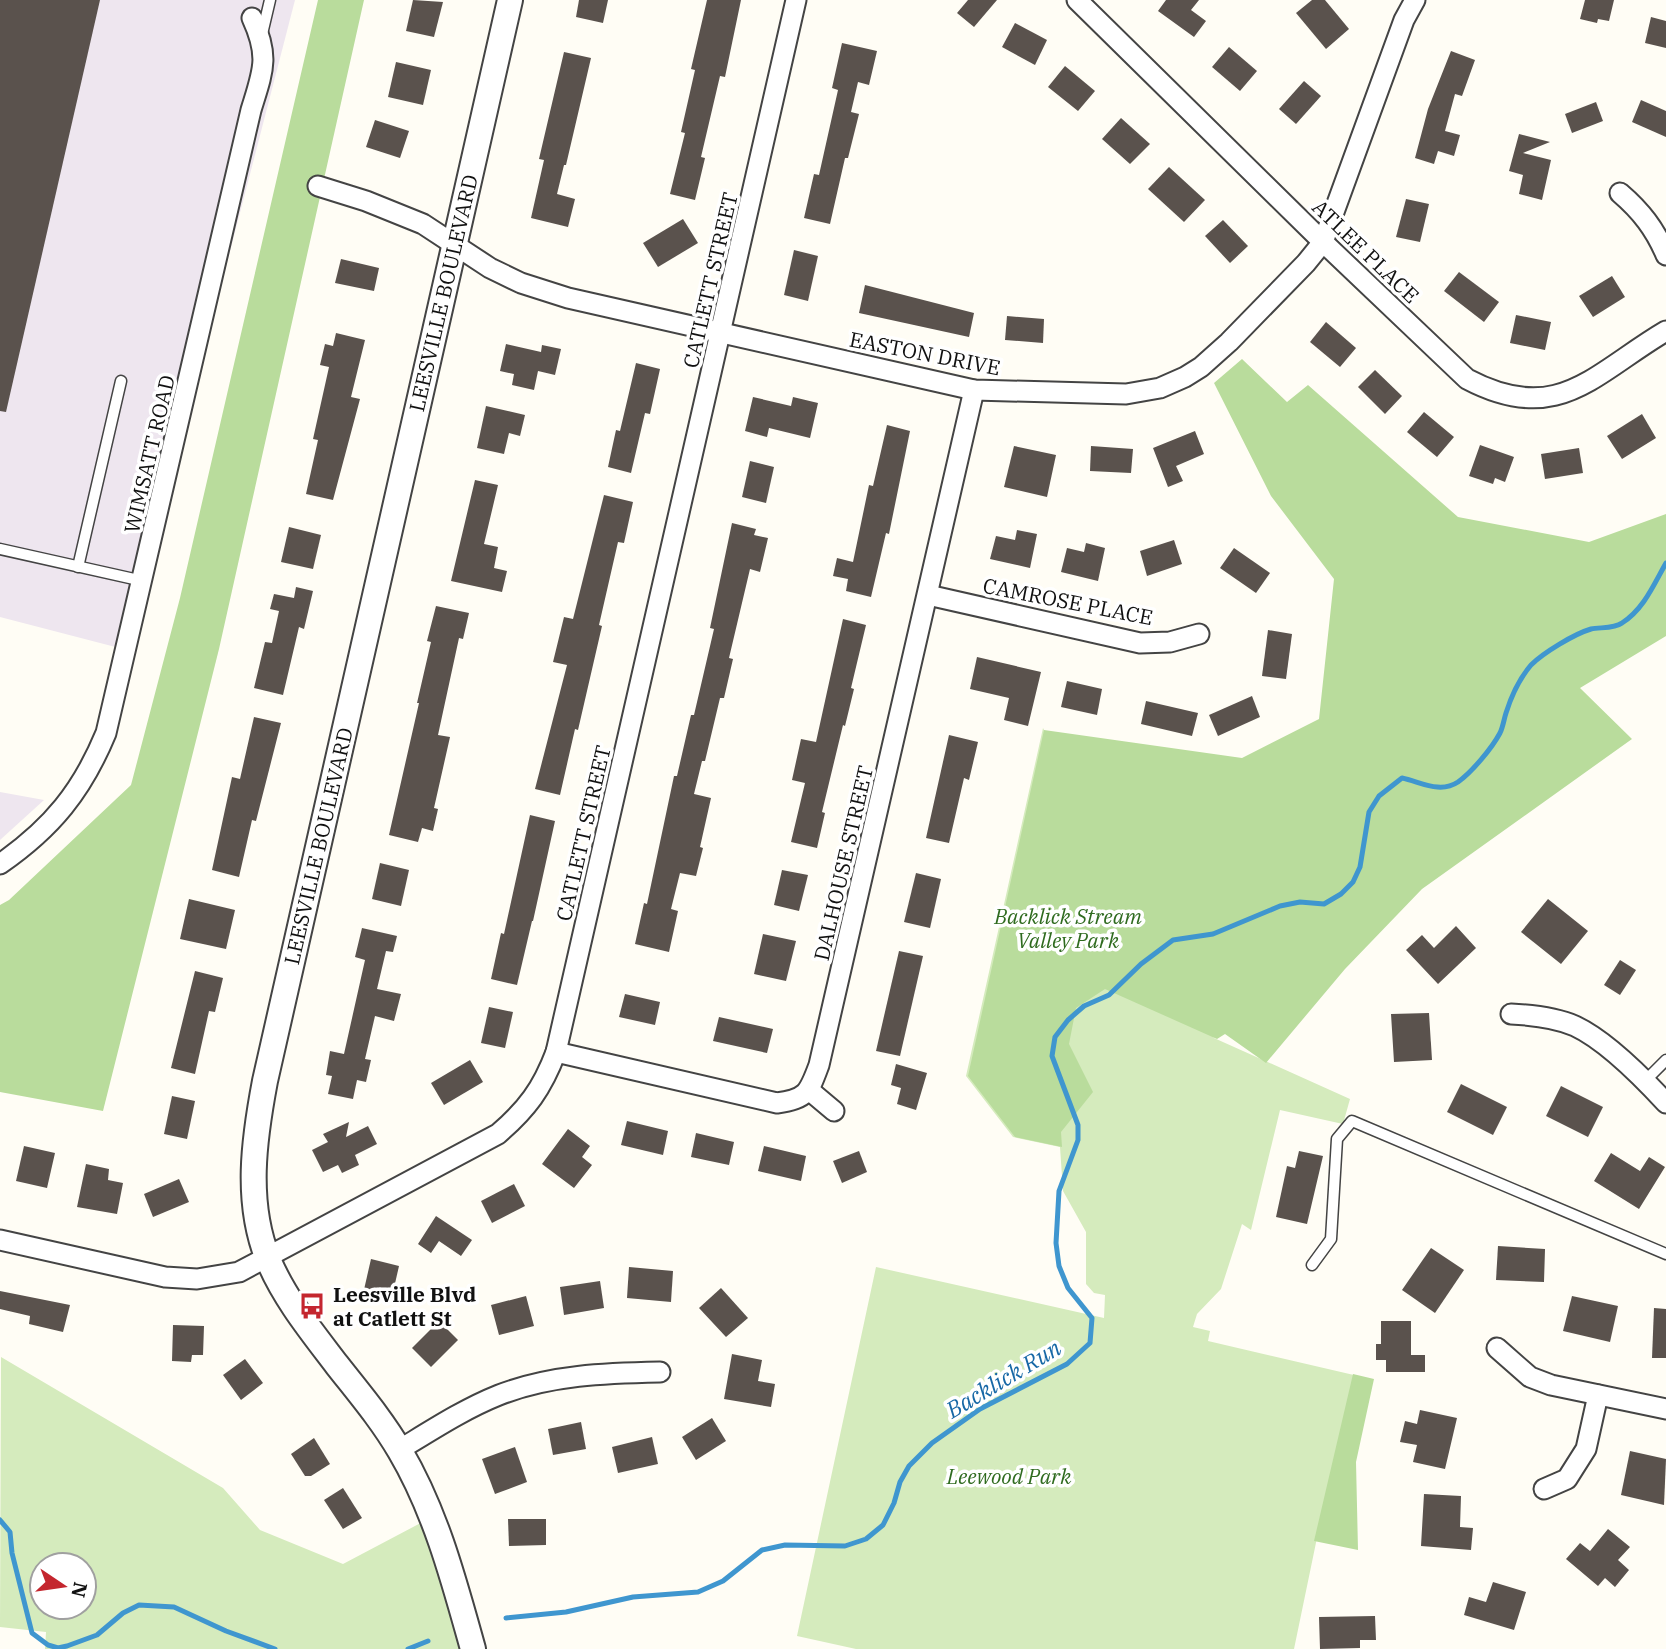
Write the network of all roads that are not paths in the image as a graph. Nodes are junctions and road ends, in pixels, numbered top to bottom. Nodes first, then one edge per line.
1 (270, 0) edge
2 (510, 0) edge
3 (796, 0) edge
4 (1077, 0) edge
5 (1415, 0) edge
6 (252, 18) dead end
7 (261, 38) junction
8 (318, 187) dead end
9 (1620, 194) dead end
10 (1323, 242) junction
11 (454, 244) junction
12 (1666, 255) edge
13 (1666, 331) edge
14 (721, 333) junction
15 (121, 381) dead end
16 (974, 390) junction
17 (0, 549) edge
18 (78, 566) junction
19 (143, 582) junction
20 (928, 595) junction
21 (1199, 634) dead end
22 (0, 864) edge
23 (1511, 1014) dead end
24 (556, 1052) junction
25 (1666, 1060) edge
26 (1645, 1082) junction
27 (809, 1090) junction
28 (1666, 1104) edge
29 (834, 1111) dead end
30 (0, 1240) edge
31 (1666, 1254) edge
32 (268, 1258) junction
33 (1312, 1265) dead end
34 (1497, 1349) dead end
35 (660, 1372) dead end
36 (1598, 1395) junction
37 (1666, 1409) edge
38 (399, 1450) junction
39 (1544, 1489) dead end
40 (473, 1649) edge

1 - 7 lane
2 - 11 street, LEESVILLE BOULEVARD
3 - 14 street, CATLETT STREET
4 - 10 street, ATLEE PLACE
5 - 10 street, EASTON DRIVE
6 - 7 street, WIMSATT ROAD
7 - 19 street, WIMSATT ROAD
8 - 11 street, EASTON DRIVE
9 - 12 street
10 - 13 street, ATLEE PLACE
10 - 16 street, EASTON DRIVE
11 - 14 street, EASTON DRIVE
11 - 32 street, LEESVILLE BOULEVARD
14 - 16 street, EASTON DRIVE
14 - 24 street, CATLETT STREET
15 - 18 lane
16 - 20 street, DALHOUSE STREET
17 - 18 lane
18 - 19 lane
19 - 22 street, WIMSATT ROAD
20 - 21 street, CAMROSE PLACE
20 - 27 street, DALHOUSE STREET
23 - 26 street
24 - 27 street
24 - 32 street, CATLETT STREET
25 - 26 lane
26 - 28 street
27 - 29 street
30 - 32 street, CATLETT STREET
31 - 33 lane
32 - 38 street, LEESVILLE BOULEVARD
34 - 36 street
35 - 38 street
36 - 37 street
36 - 39 street
38 - 40 street, LEESVILLE BOULEVARD

